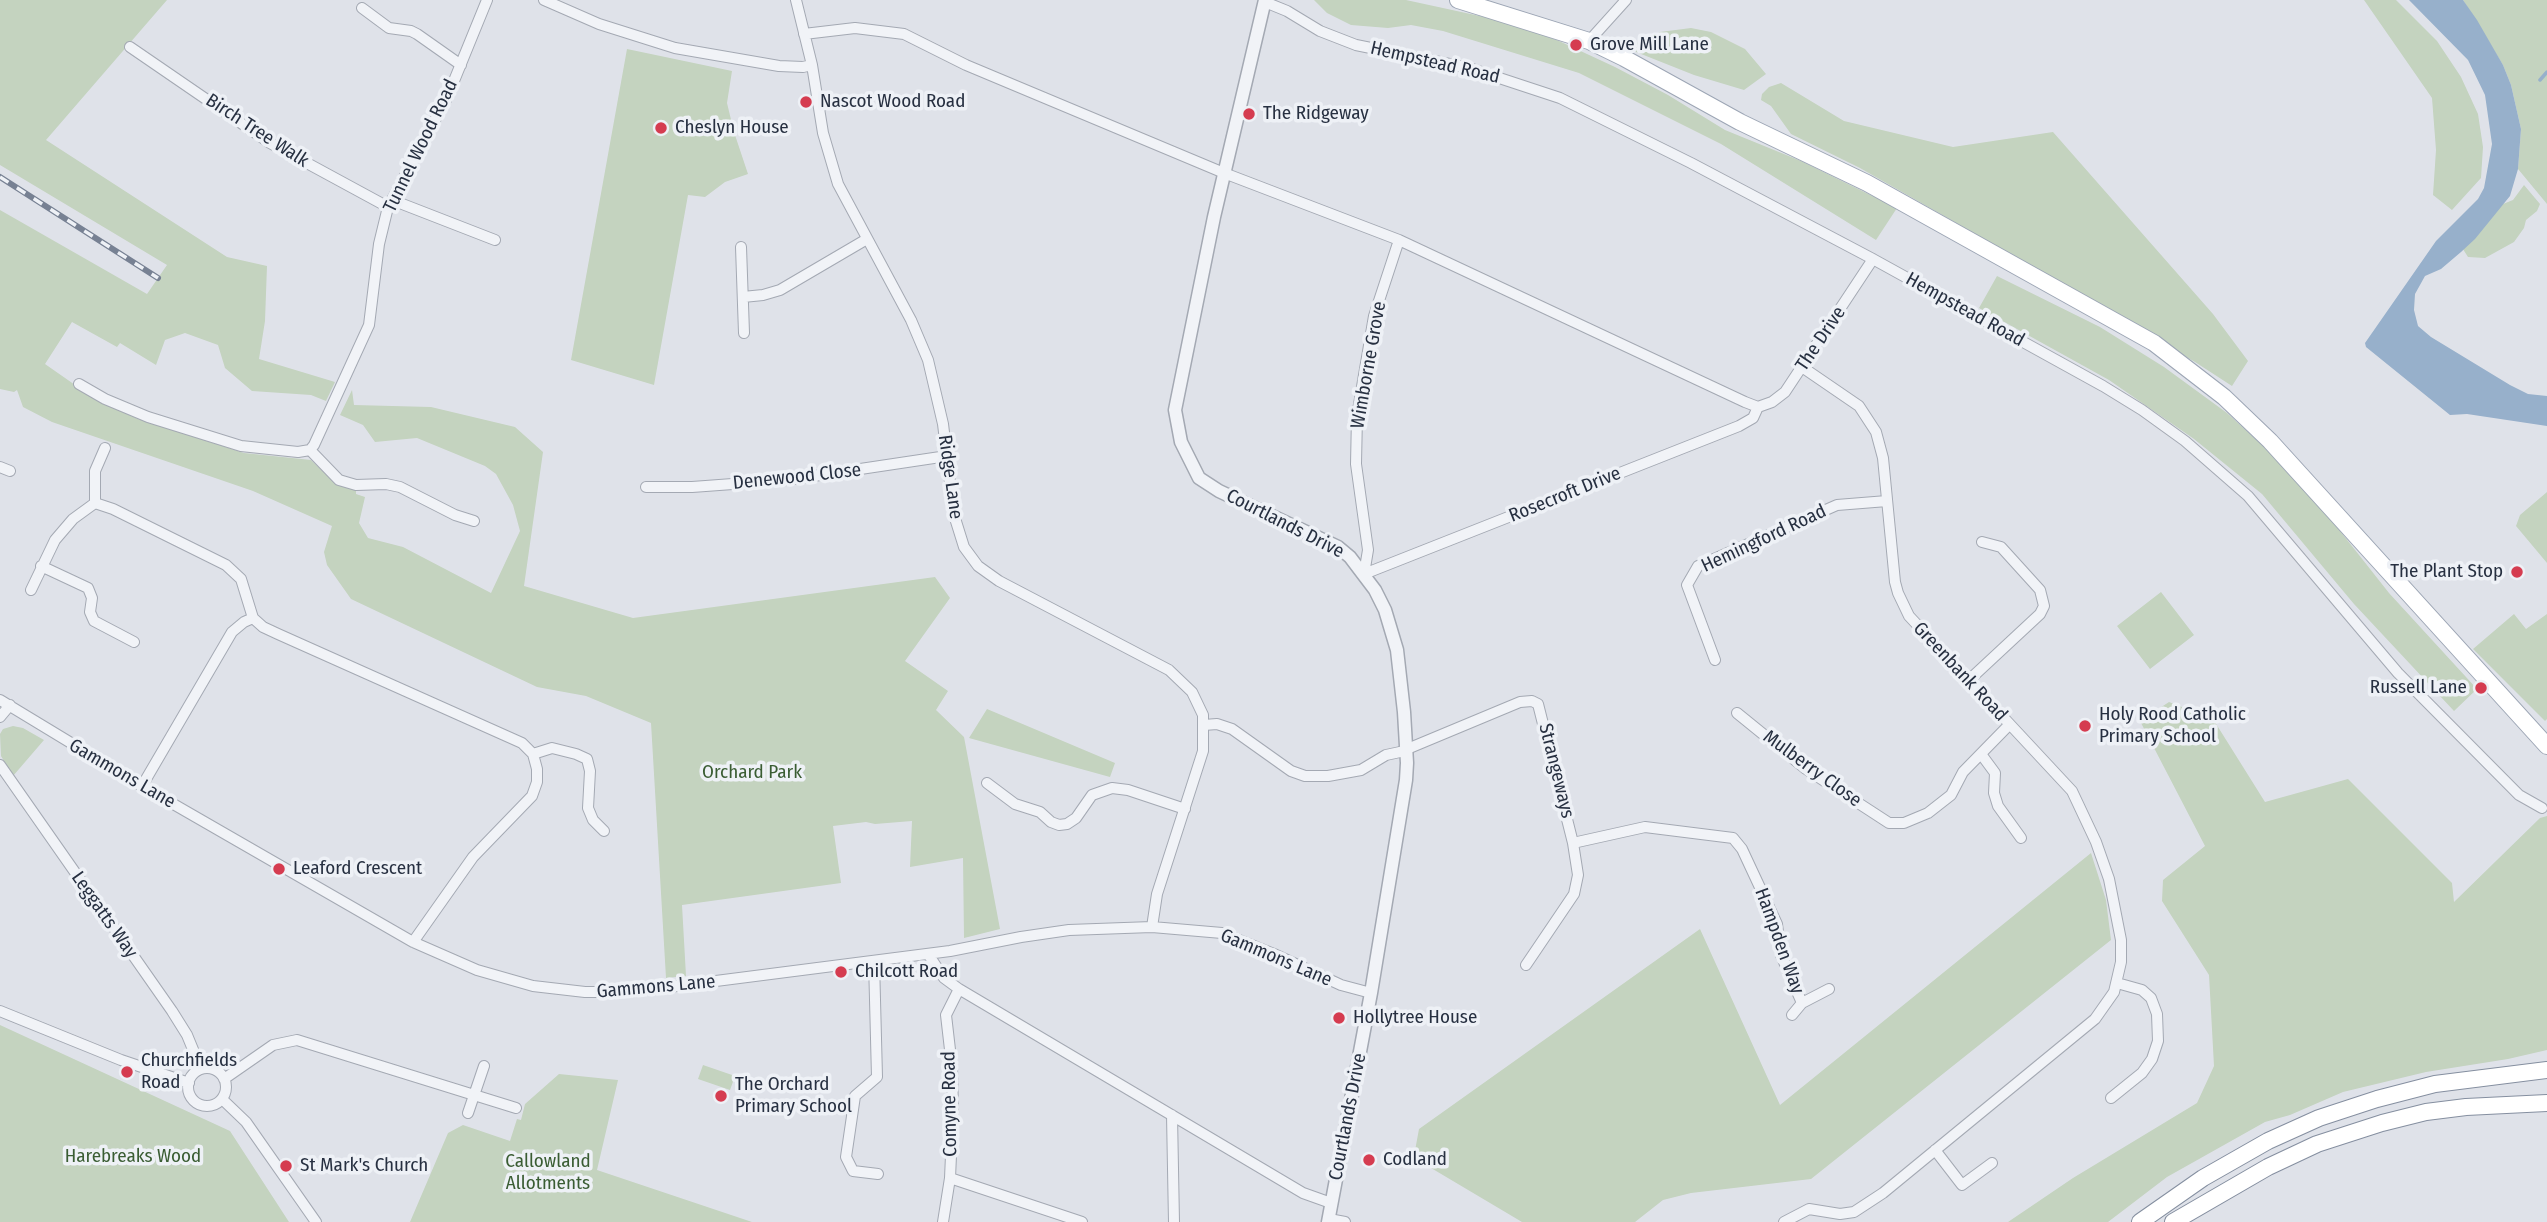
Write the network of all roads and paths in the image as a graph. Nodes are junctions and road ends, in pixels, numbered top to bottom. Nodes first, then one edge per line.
1 (487, 0) edge
2 (544, 0) edge
3 (796, 0) edge
4 (1458, 0) edge
5 (1626, 0) edge
6 (1265, 1) edge
7 (362, 8) dead end
8 (804, 34) junction
9 (1589, 41) junction
10 (130, 47) dead end
11 (461, 65) junction
12 (812, 65) junction
13 (1224, 173) junction
14 (390, 204) junction
15 (867, 239) junction
16 (495, 240) dead end
17 (1399, 240) junction
18 (741, 247) dead end
19 (1873, 260) junction
20 (743, 297) junction
21 (744, 333) dead end
22 (1802, 367) junction
23 (79, 384) dead end
24 (1758, 407) junction
25 (105, 448) dead end
26 (310, 450) junction
27 (947, 456) junction
28 (646, 487) dead end
29 (1887, 501) junction
30 (95, 503) junction
31 (474, 521) dead end
32 (1982, 542) dead end
33 (41, 566) junction
34 (1364, 575) junction
35 (31, 590) dead end
36 (253, 618) junction
37 (134, 642) dead end
38 (1716, 660) dead end
39 (1968, 681) junction
40 (5, 703) edge
41 (1737, 713) dead end
42 (0, 717) edge
43 (1204, 725) junction
44 (2009, 725) junction
45 (2544, 738) edge
46 (1406, 750) junction
47 (533, 754) junction
48 (1981, 754) junction
49 (0, 765) edge
50 (987, 783) dead end
51 (142, 786) junction
52 (2542, 808) dead end
53 (1185, 809) junction
54 (604, 831) dead end
55 (2021, 838) dead end
56 (1573, 843) junction
57 (1152, 927) junction
58 (413, 942) junction
59 (928, 954) junction
60 (874, 961) junction
61 (1526, 965) dead end
62 (2117, 983) junction
63 (959, 989) junction
64 (1829, 989) dead end
65 (1370, 993) junction
66 (1802, 1003) junction
67 (0, 1012) edge
68 (1792, 1015) dead end
69 (484, 1066) dead end
70 (201, 1069) junction
71 (2547, 1070) edge
72 (224, 1079) junction
73 (189, 1083) junction
74 (474, 1095) junction
75 (2111, 1098) dead end
76 (222, 1099) junction
77 (2546, 1103) edge
78 (516, 1108) dead end
79 (468, 1113) dead end
80 (1172, 1115) junction
81 (1935, 1150) junction
82 (1992, 1163) dead end
83 (878, 1174) dead end
84 (950, 1178) junction
85 (2235, 1185) junction
86 (1331, 1203) junction
87 (1847, 1218) edge
88 (1328, 1221) edge
89 (1785, 1221) edge
90 (316, 1222) edge
91 (943, 1222) edge
92 (1082, 1222) edge
93 (1174, 1222) edge
94 (1345, 1222) edge
95 (2140, 1222) edge
96 (2173, 1222) edge
97 (2189, 1222) edge

1 - 11 street, Tunnel Wood Road
2 - 12 street
3 - 8 street, Ridge Lane
4 - 9 main road
5 - 9 street
6 - 13 street, Courtlands Drive
6 - 19 street, Hempstead Road
7 - 11 street
8 - 12 street, Ridge Lane
8 - 13 street
9 - 45 main road
10 - 14 street, Birch Tree Walk
11 - 14 street, Tunnel Wood Road
12 - 15 street, Ridge Lane
13 - 17 street
13 - 34 street, Courtlands Drive
14 - 16 street, Birch Tree Walk
14 - 26 street, Tunnel Wood Road
15 - 20 street
15 - 27 street, Ridge Lane
17 - 24 street
17 - 34 street, Wimborne Grove
18 - 20 street
19 - 22 street, The Drive
19 - 52 street, Hempstead Road
20 - 21 street
22 - 24 street, The Drive
22 - 29 street, Greenbank Road
23 - 26 street
24 - 34 street, Rosecroft Drive
25 - 30 street
26 - 31 street
27 - 28 street, Denewood Close
27 - 43 street, Ridge Lane
29 - 38 street, Hemingford Road
29 - 39 street, Greenbank Road
30 - 33 street
30 - 36 street
32 - 39 street
33 - 35 street
33 - 37 street
34 - 46 street, Courtlands Drive
36 - 47 street
36 - 51 street
39 - 44 street, Greenbank Road
40 - 42 street
40 - 51 street, Gammons Lane
41 - 48 street, Mulberry Close
43 - 46 street
43 - 53 street, Ridge Lane
44 - 48 street
44 - 62 street, Greenbank Road
46 - 56 street, Strangeways
46 - 65 street, Courtlands Drive
47 - 54 street
47 - 58 street
48 - 55 street
49 - 70 street, Leggatts Way
50 - 53 street
51 - 58 street, Gammons Lane
53 - 57 street, Ridge Lane
56 - 61 street, Strangeways
56 - 66 street, Hampden Way
57 - 59 street, Gammons Lane
57 - 65 street, Gammons Lane
58 - 60 street, Gammons Lane
59 - 60 street, Gammons Lane
59 - 63 street
60 - 83 street
62 - 75 street
62 - 81 street, Greenbank Road
63 - 80 street
63 - 84 street, Comyne Road
64 - 66 street, Hampden Way
65 - 86 street, Courtlands Drive
66 - 68 street, Hampden Way
67 - 73 street
69 - 74 street
70 - 72 street
70 - 73 street
71 - 95 main road
72 - 74 street
72 - 76 street
73 - 76 street
74 - 78 street
74 - 79 street
76 - 90 street
77 - 85 main road
80 - 86 street
80 - 93 street
81 - 82 street
81 - 87 street, Greenbank Road
84 - 91 street, Comyne Road
84 - 92 street
85 - 96 main road
85 - 97 main road
86 - 88 street, Courtlands Drive
87 - 89 street, Greenbank Road
88 - 94 street

